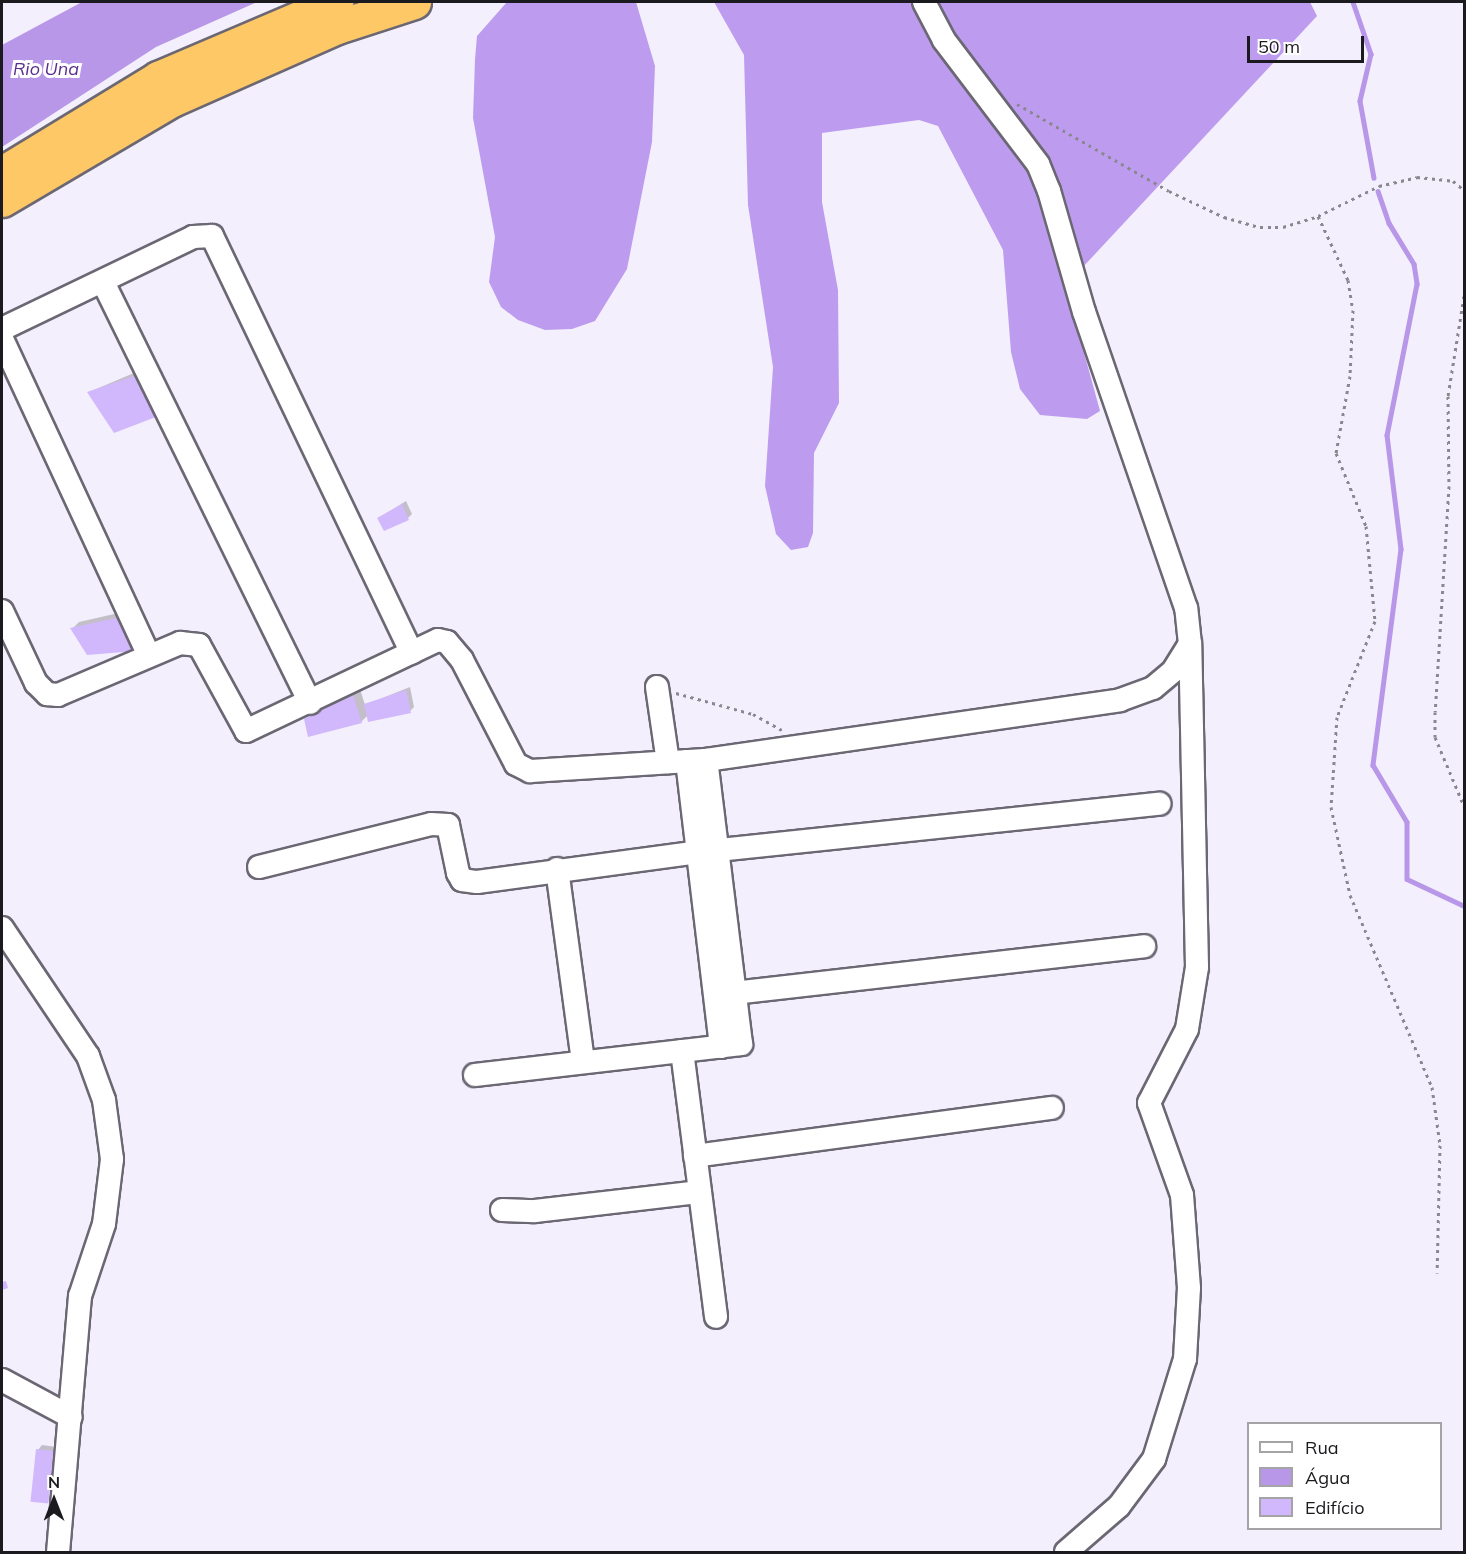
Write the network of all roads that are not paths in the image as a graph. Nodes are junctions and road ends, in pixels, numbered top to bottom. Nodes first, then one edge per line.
1 (336, 2) edge
2 (414, 2) edge
3 (924, 2) edge
4 (2, 173) edge
5 (2, 200) edge
6 (103, 282) junction
7 (2, 329) edge
8 (2, 339) edge
9 (2, 611) edge
10 (1190, 644) junction
11 (411, 653) junction
12 (148, 654) junction
13 (657, 687) road end
14 (310, 703) junction
15 (687, 761) junction
16 (1160, 804) dead end
17 (709, 851) junction
18 (259, 867) dead end
19 (557, 869) junction
20 (2, 928) edge
21 (1144, 946) dead end
22 (725, 994) junction
23 (682, 1051) junction
24 (583, 1061) junction
25 (475, 1075) dead end
26 (1052, 1108) dead end
27 (695, 1156) junction
28 (700, 1192) junction
29 (502, 1210) dead end
30 (716, 1317) dead end
31 (2, 1380) edge
32 (71, 1417) junction
33 (58, 1552) edge
34 (1066, 1552) edge

1 - 4 highway
2 - 5 highway
3 - 10 street
6 - 7 street
6 - 11 street
6 - 14 street
8 - 12 street
9 - 12 street
10 - 15 street
10 - 34 street
11 - 14 street
11 - 15 street
12 - 14 street
13 - 15 street
15 - 17 street
16 - 17 street
17 - 19 street
17 - 22 street
18 - 19 street
19 - 24 street
20 - 32 street
21 - 22 street
22 - 23 street
23 - 24 street
23 - 27 street
24 - 25 street
26 - 27 street
27 - 28 street
28 - 29 street
28 - 30 street
31 - 32 street
32 - 33 street

